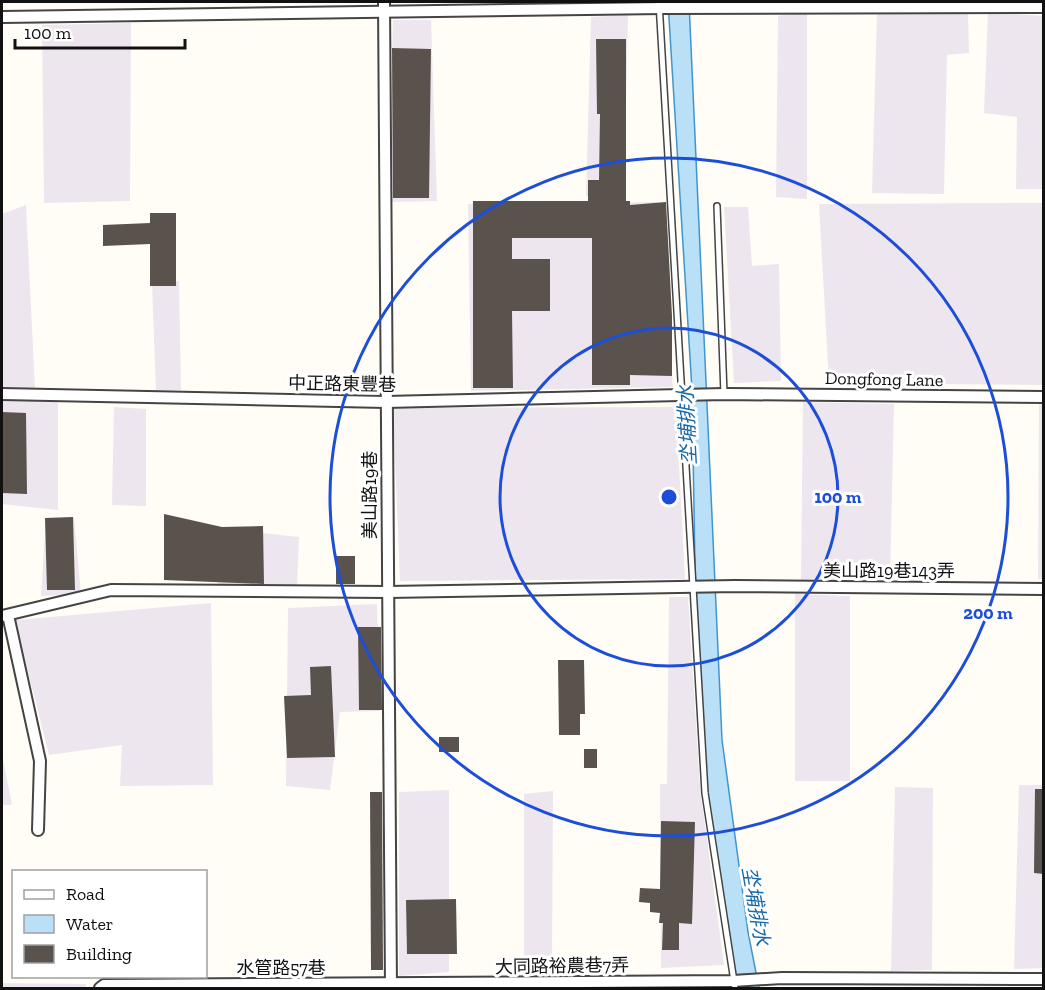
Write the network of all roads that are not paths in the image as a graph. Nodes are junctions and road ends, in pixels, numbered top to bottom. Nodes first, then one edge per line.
1 (661, 6) edge
2 (384, 7) edge
3 (1044, 7) edge
4 (2, 17) edge
5 (717, 206) dead end
6 (2, 394) edge
7 (724, 394) junction
8 (682, 396) junction
9 (1044, 397) edge
10 (386, 402) junction
11 (692, 587) junction
12 (1044, 589) edge
13 (388, 592) junction
14 (5, 616) edge
15 (38, 830) dead end
16 (1044, 979) edge
17 (734, 985) edge
18 (391, 986) edge
19 (193, 987) edge
20 (100, 988) edge

1 - 2 street
1 - 3 street
1 - 8 lane
2 - 4 street
2 - 10 street, 美山路19巷
5 - 7 lane
6 - 10 street, 中正路東豐巷
7 - 8 street, Dongfong Lane
7 - 9 street, Dongfong Lane
8 - 10 street, 中正路東豐巷
8 - 11 lane
10 - 13 street, 美山路19巷
11 - 12 street, 美山路19巷143弄
11 - 13 street
11 - 17 lane
13 - 14 street
13 - 18 street, 美山路19巷
14 - 15 street
16 - 17 street, 大同路裕農巷7弄
17 - 18 street, 大同路裕農巷7弄
18 - 19 street, 水管路57巷
19 - 20 street, 水管路57巷

